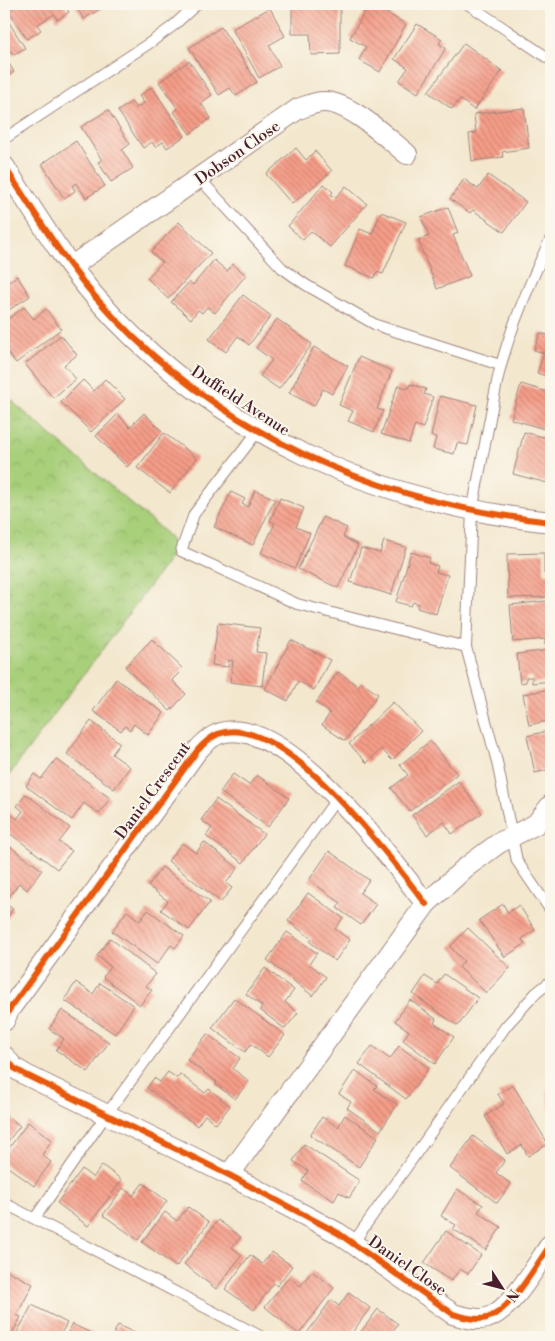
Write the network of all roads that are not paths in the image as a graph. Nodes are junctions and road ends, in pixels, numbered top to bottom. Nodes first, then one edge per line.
1 (197, 4) edge
2 (468, 4) edge
3 (551, 60) edge
4 (4, 139) edge
5 (407, 154) dead end
6 (4, 166) edge
7 (199, 178) junction
8 (551, 238) edge
9 (72, 266) junction
10 (500, 365) junction
11 (258, 431) junction
12 (472, 510) junction
13 (551, 522) edge
14 (466, 647) junction
15 (338, 796) junction
16 (551, 805) edge
17 (544, 826) edge
18 (512, 837) junction
19 (426, 904) junction
20 (551, 911) edge
21 (551, 981) edge
22 (4, 1021) edge
23 (4, 1056) edge
24 (106, 1115) junction
25 (229, 1175) junction
26 (4, 1203) edge
27 (34, 1218) junction
28 (353, 1243) junction
29 (551, 1244) edge
30 (262, 1337) edge

1 - 4 lane
2 - 3 lane
5 - 7 street, Dobson Close
6 - 9 street, Duffield Avenue
7 - 9 street, Dobson Close
7 - 10 lane
8 - 10 lane
9 - 11 street, Duffield Avenue
10 - 12 lane
11 - 12 street, Duffield Avenue
11 - 14 lane
12 - 13 street, Duffield Avenue
12 - 14 lane
14 - 18 lane
15 - 19 street, Daniel Crescent
15 - 22 street, Daniel Crescent
15 - 24 lane
16 - 17 street
17 - 18 street
18 - 19 street
18 - 20 lane
19 - 25 street
21 - 28 lane
23 - 24 street
24 - 25 street
24 - 27 lane
25 - 28 street, Daniel Close
26 - 27 lane
27 - 30 lane
28 - 29 street, Daniel Close

